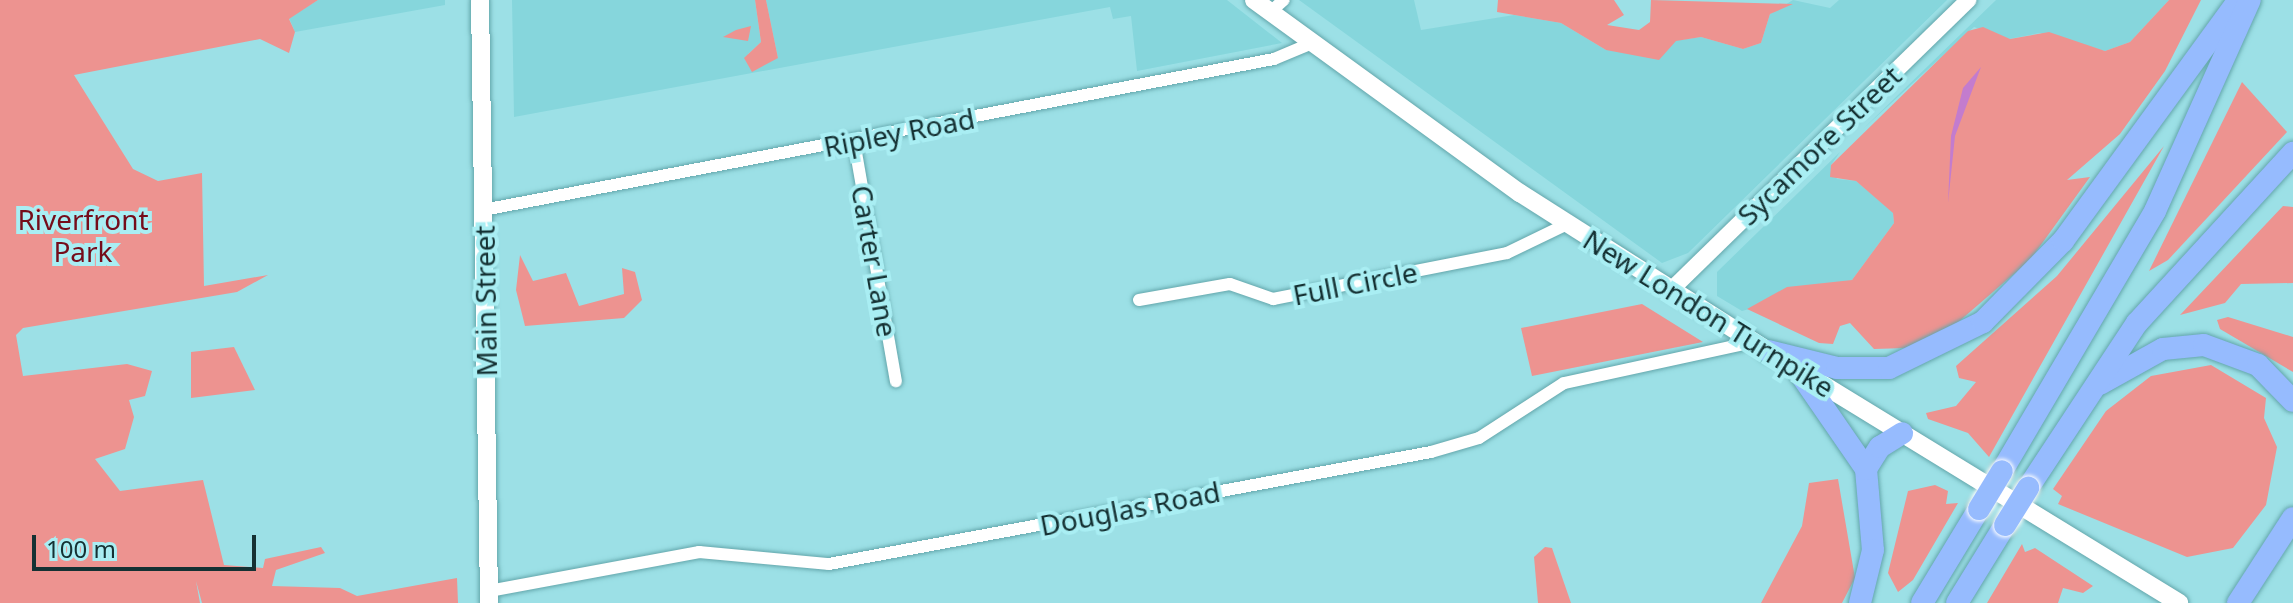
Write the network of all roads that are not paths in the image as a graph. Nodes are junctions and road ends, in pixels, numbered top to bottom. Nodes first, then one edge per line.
1 (480, 0) edge
2 (1254, 0) edge
3 (1968, 0) edge
4 (2239, 0) edge
5 (2250, 0) edge
6 (1277, 6) edge
7 (1312, 43) junction
8 (854, 141) junction
9 (2293, 153) edge
10 (483, 210) junction
11 (1567, 224) junction
12 (1670, 291) junction
13 (1139, 300) dead end
14 (1761, 347) junction
15 (1797, 369) junction
16 (896, 381) dead end
17 (2082, 401) junction
18 (2293, 401) edge
19 (1902, 433) junction
20 (1866, 469) junction
21 (2293, 518) edge
22 (489, 597) edge
23 (1860, 603) edge
24 (1922, 603) edge
25 (1957, 603) edge
26 (2179, 603) edge
27 (2238, 603) edge

1 - 10 main road, Main Street
2 - 6 main road, New London Turnpike
3 - 12 street, Sycamore Street
4 - 14 highway
5 - 24 highway, bridge
6 - 7 main road, New London Turnpike
7 - 8 street, Ripley Road
7 - 11 main road, New London Turnpike
8 - 10 street, Ripley Road
8 - 16 street, Carter Lane
9 - 17 highway
10 - 22 main road, Main Street
11 - 12 main road, New London Turnpike
11 - 13 street, Full Circle
12 - 14 main road, New London Turnpike
14 - 15 main road, New London Turnpike
14 - 22 street, Douglas Road
15 - 19 main road, New London Turnpike
15 - 20 highway
17 - 18 highway
17 - 25 highway, bridge
19 - 20 highway
19 - 26 main road, New London Turnpike
20 - 23 highway
21 - 27 highway

